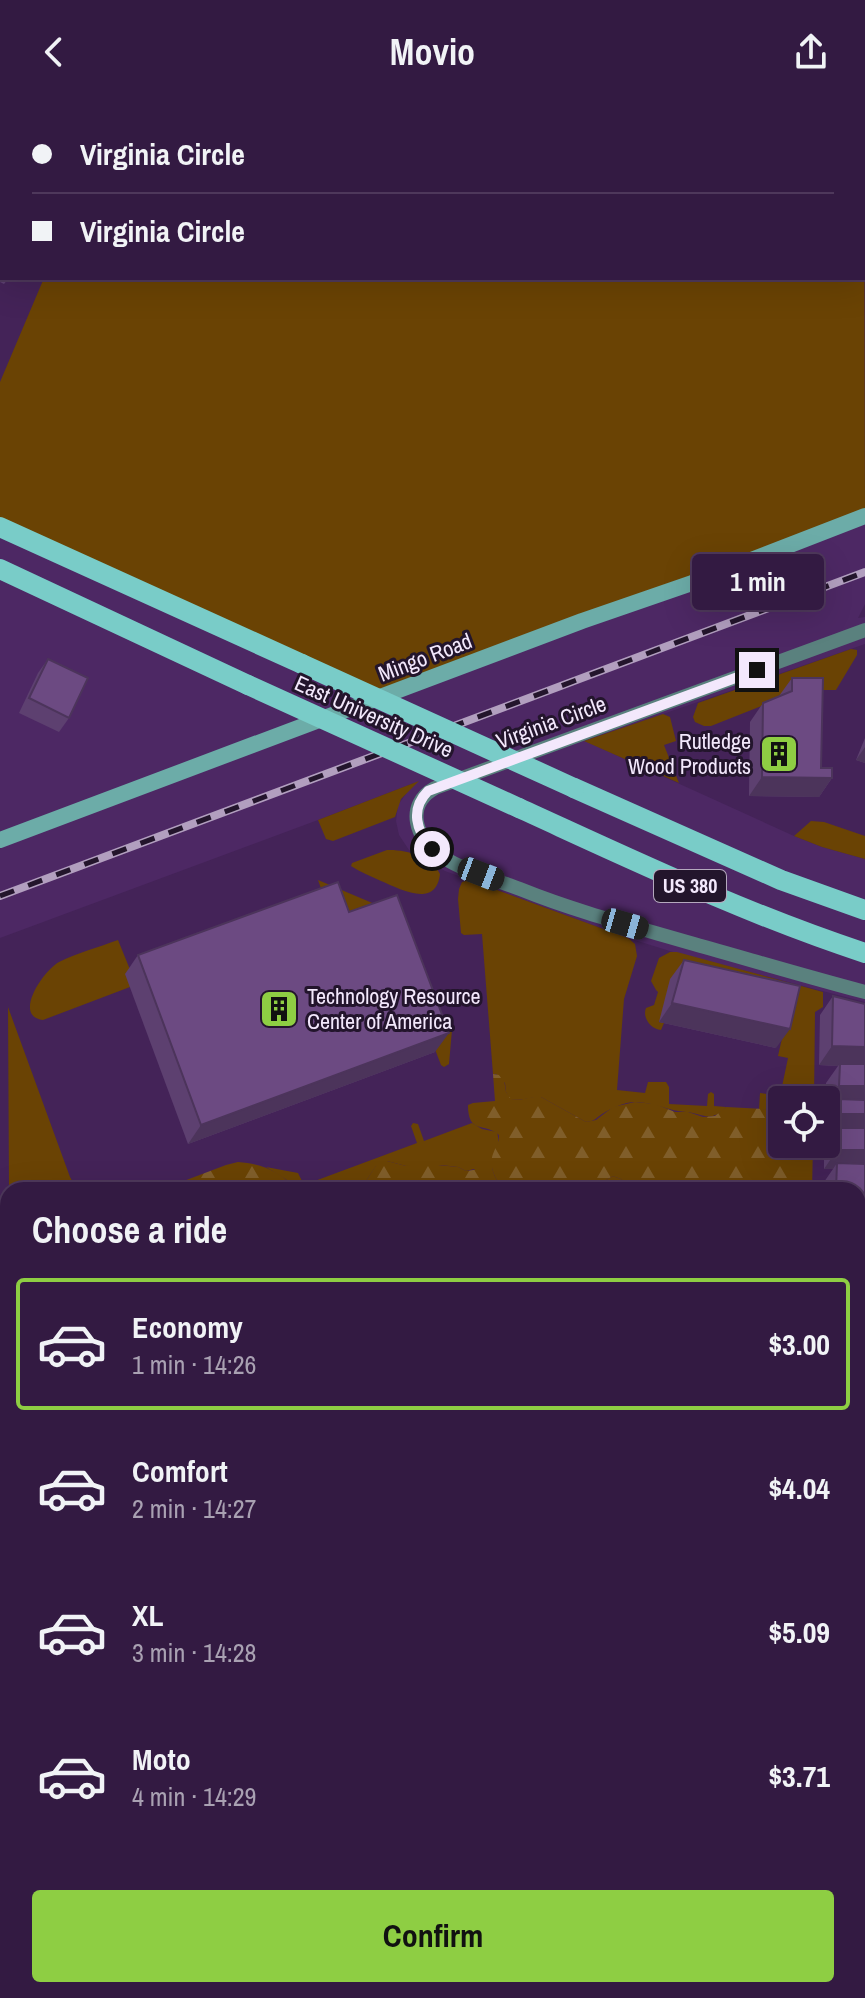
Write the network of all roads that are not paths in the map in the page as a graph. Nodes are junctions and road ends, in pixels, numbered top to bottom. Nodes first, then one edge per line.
1 (865, 516) edge
2 (0, 527) edge
3 (0, 569) edge
4 (865, 630) edge
5 (0, 840) edge
6 (865, 910) edge
7 (865, 953) edge
8 (865, 992) edge

1 - 5 street, Mingo Road
2 - 6 main road, East University Drive / US 380, bridge
3 - 7 main road, East University Drive / US 380, bridge
4 - 8 street, Virginia Circle

